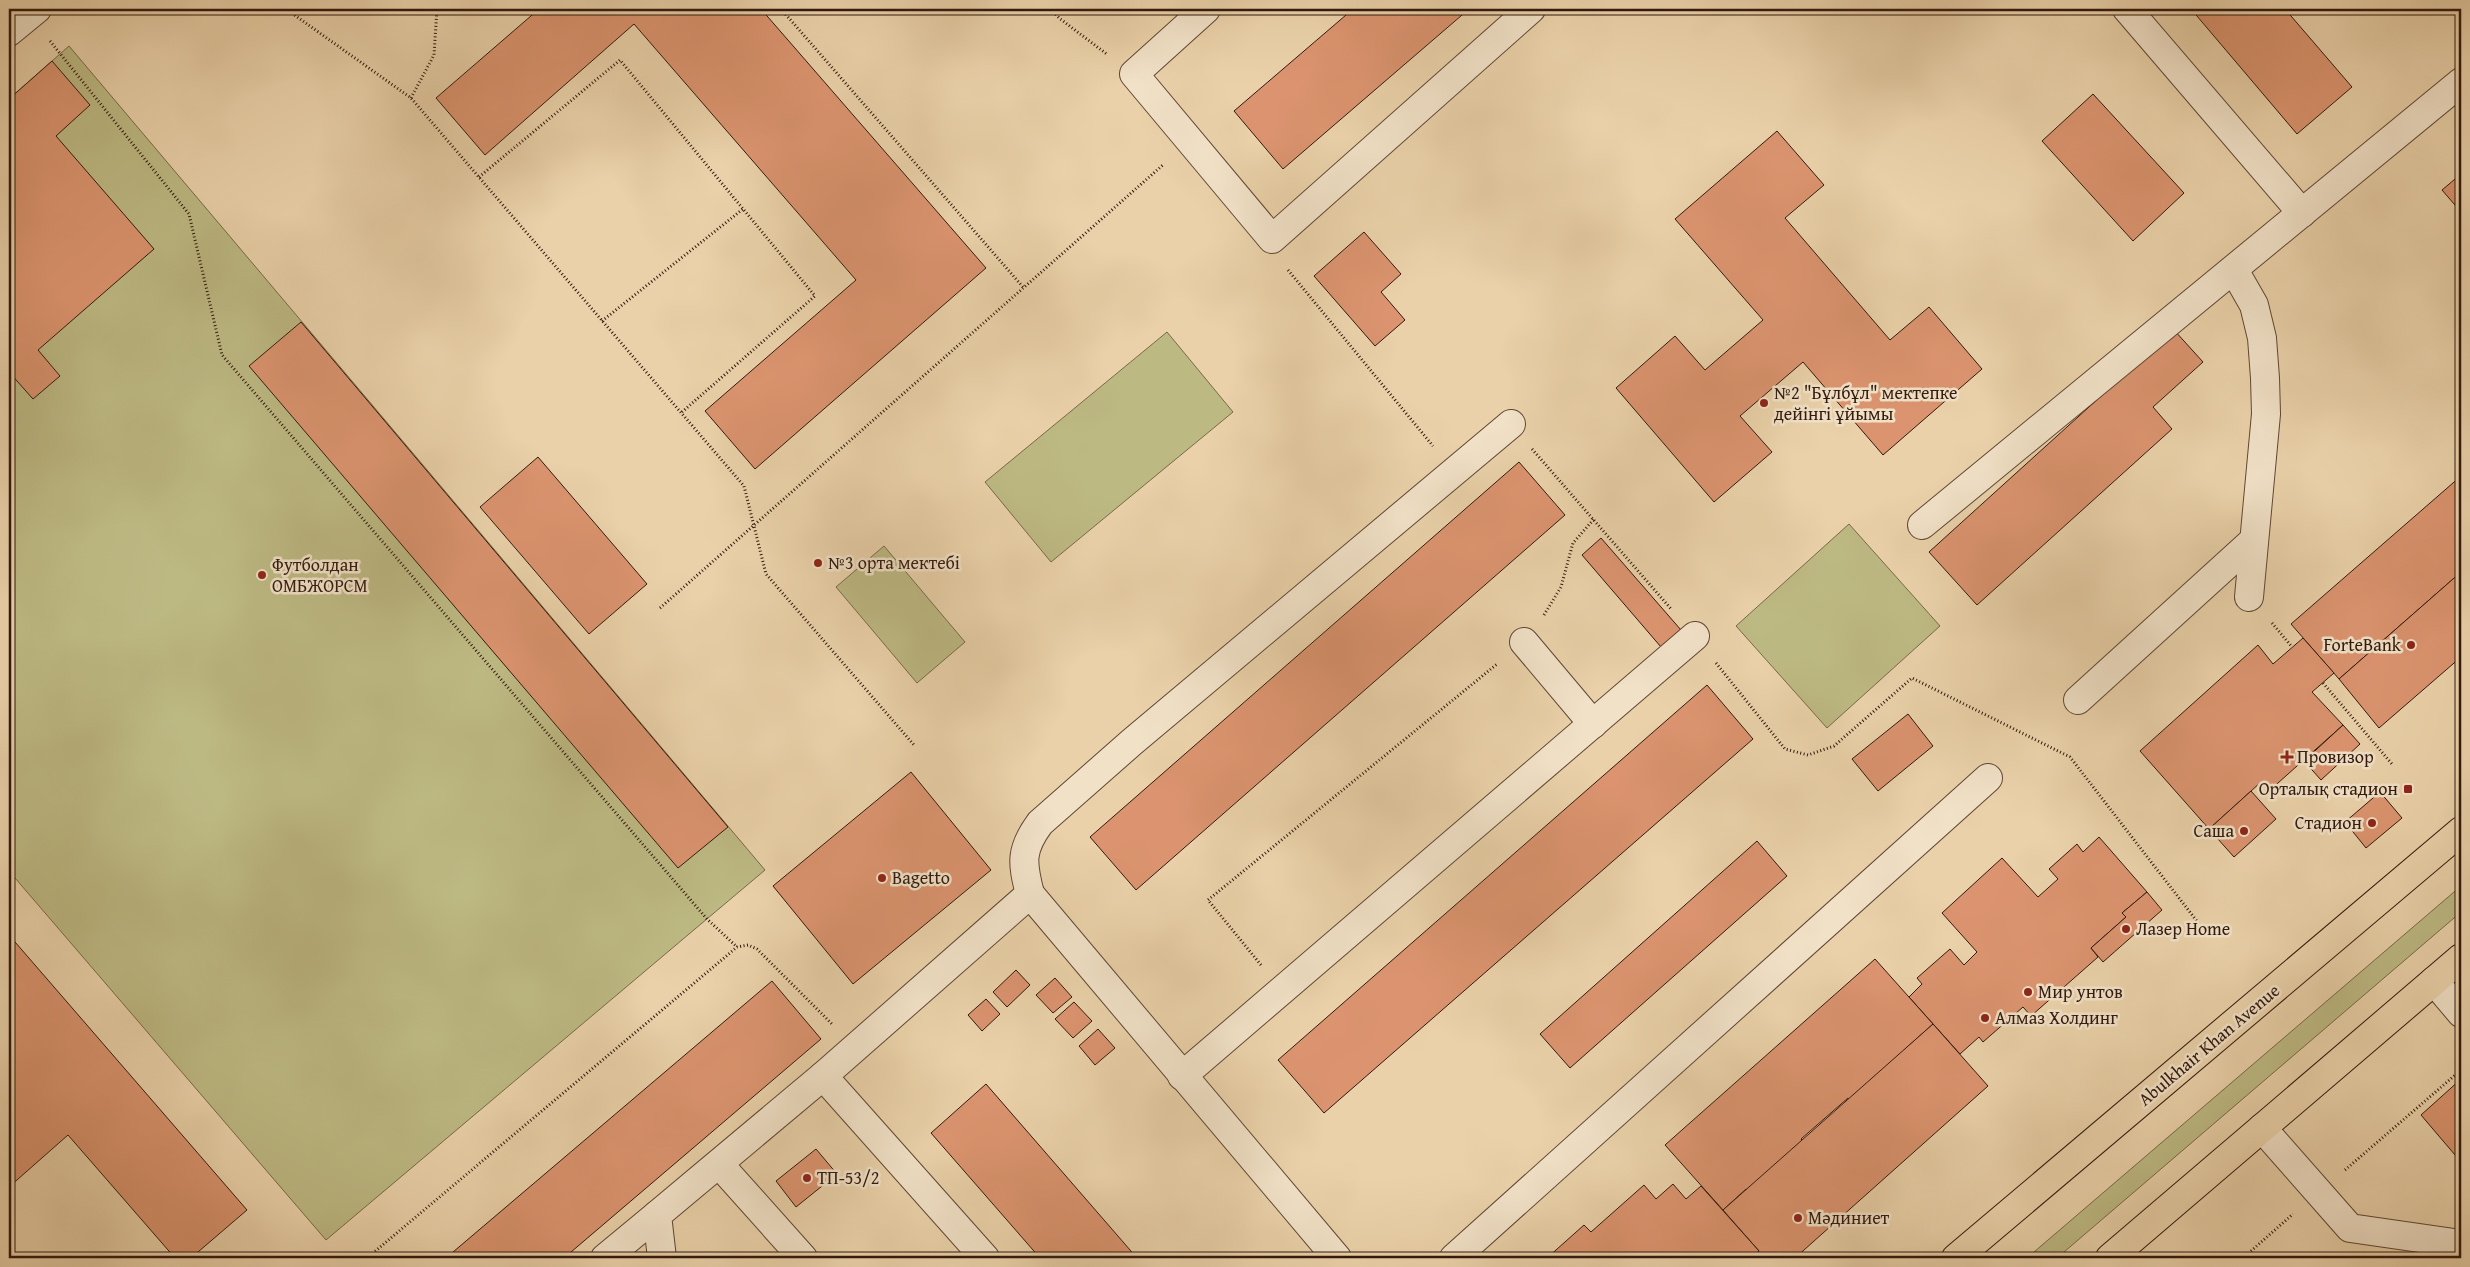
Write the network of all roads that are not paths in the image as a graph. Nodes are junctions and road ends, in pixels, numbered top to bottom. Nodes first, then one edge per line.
1 (1206, 9) edge
2 (1531, 9) edge
3 (2127, 9) edge
4 (2461, 82) edge
5 (2302, 213) junction
6 (2234, 270) junction
7 (1511, 424) road end
8 (1922, 526) dead end
9 (2254, 540) junction
10 (2249, 596) dead end
11 (1695, 636) road end
12 (1524, 642) road end
13 (2078, 700) dead end
14 (1593, 724) junction
15 (1988, 778) dead end
16 (2461, 832) edge
17 (1030, 894) junction
18 (2461, 958) edge
19 (2434, 981) junction
20 (2461, 1013) edge
21 (822, 1076) junction
22 (1182, 1076) junction
23 (2262, 1128) junction
24 (719, 1164) junction
25 (657, 1215) junction
26 (2461, 1244) edge
27 (605, 1258) edge
28 (662, 1258) edge
29 (803, 1258) edge
30 (985, 1258) edge
31 (1337, 1258) edge
32 (1454, 1258) edge
33 (1956, 1258) edge
34 (2110, 1258) edge

1 - 2 lane
3 - 5 lane
4 - 5 lane
5 - 6 lane
6 - 8 lane
6 - 9 lane
7 - 17 lane
9 - 10 lane
9 - 13 lane
11 - 14 lane
12 - 14 lane
14 - 22 lane
15 - 32 lane
16 - 33 main road, Abulkhair Khan Avenue
17 - 21 lane
17 - 22 lane
18 - 19 main road
19 - 20 lane
19 - 23 main road
21 - 24 lane
21 - 30 lane
22 - 31 lane
23 - 26 lane
23 - 34 main road
24 - 25 lane
24 - 29 lane
25 - 27 lane
25 - 28 lane

